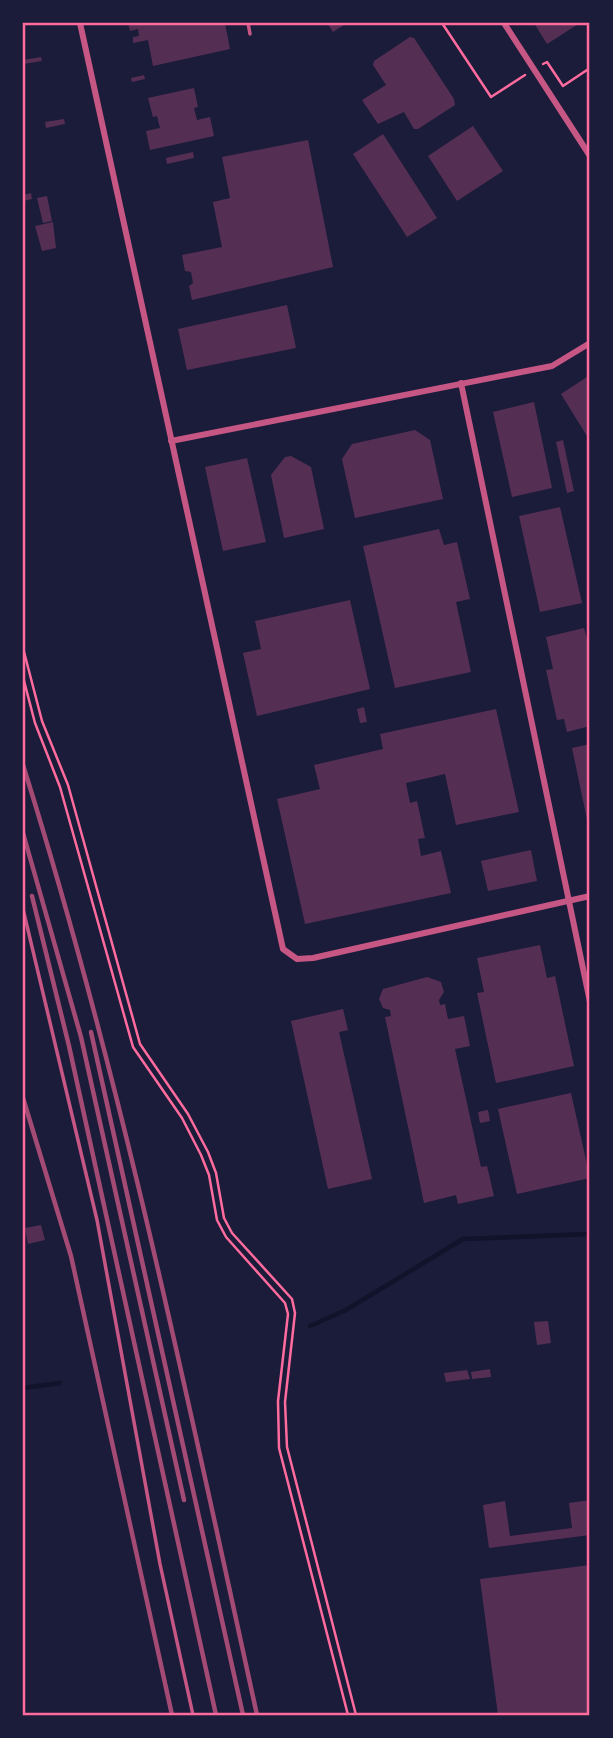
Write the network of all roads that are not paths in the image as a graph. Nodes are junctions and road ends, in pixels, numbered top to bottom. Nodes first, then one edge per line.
1 (80, 23) edge
2 (248, 23) edge
3 (504, 23) edge
4 (250, 34) dead end
5 (590, 156) edge
6 (590, 343) edge
7 (461, 383) junction
8 (171, 441) junction
9 (590, 896) edge
10 (569, 901) junction
11 (23, 909) edge
12 (590, 1002) edge
13 (193, 1715) edge

1 - 8 street
2 - 4 lane
3 - 5 street
6 - 7 street
7 - 8 street
7 - 10 street
8 - 10 street
9 - 10 street
10 - 12 street
11 - 13 lane

